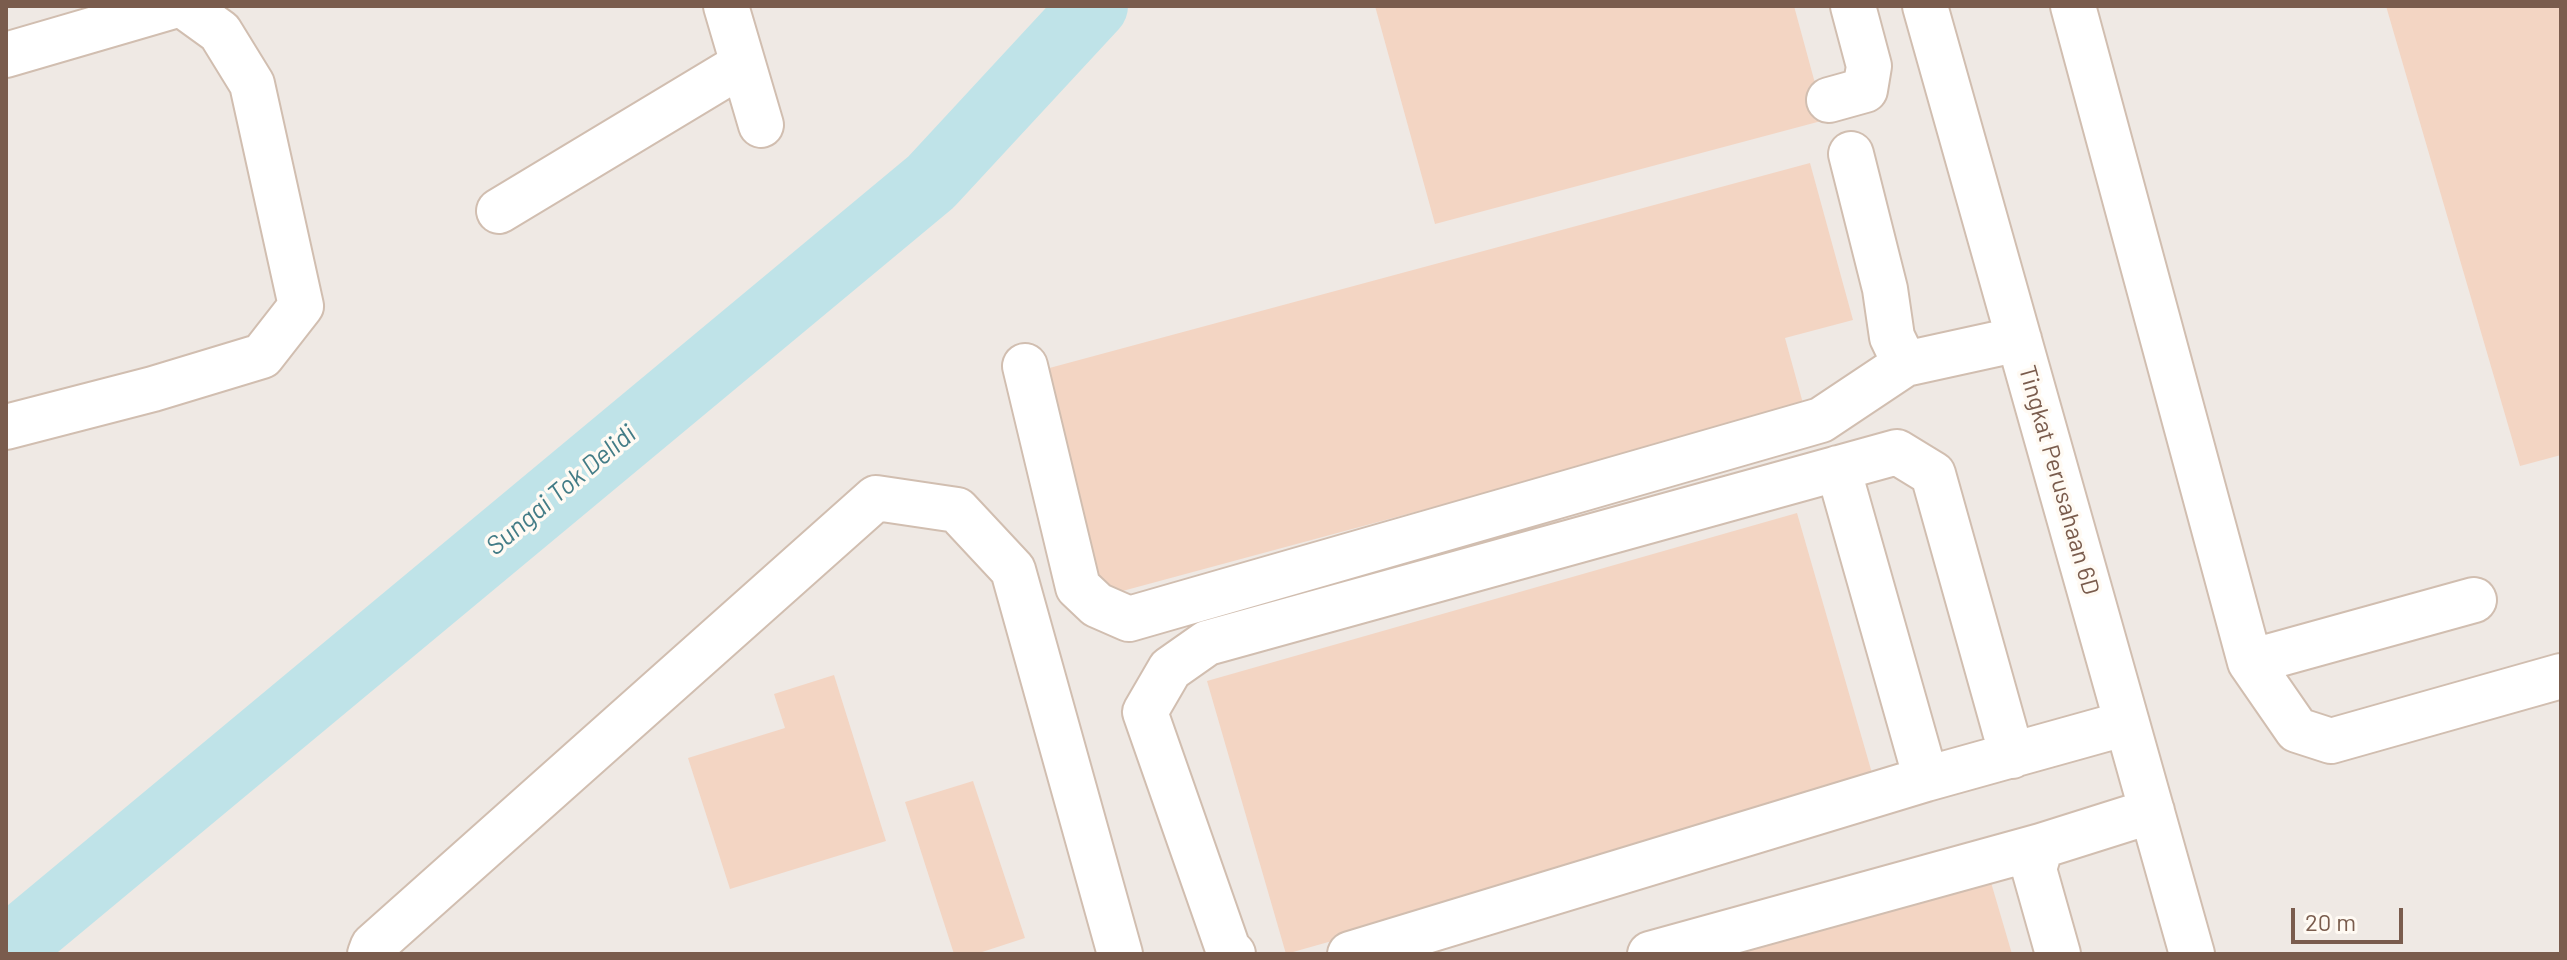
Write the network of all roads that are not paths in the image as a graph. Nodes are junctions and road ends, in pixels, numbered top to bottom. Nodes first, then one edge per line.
1 (174, 6) edge
2 (184, 6) edge
3 (726, 6) edge
4 (1853, 6) edge
5 (1925, 6) edge
6 (2073, 6) edge
7 (6, 55) edge
8 (743, 64) junction
9 (1829, 100) dead end
10 (761, 125) dead end
11 (1851, 154) dead end
12 (499, 211) dead end
13 (2019, 339) junction
14 (1905, 364) junction
15 (1025, 366) dead end
16 (6, 427) edge
17 (1838, 468) junction
18 (2474, 600) dead end
19 (2250, 662) junction
20 (2558, 688) edge
21 (2127, 723) junction
22 (2012, 756) junction
23 (1926, 779) junction
24 (2152, 811) junction
25 (2041, 846) junction
26 (370, 954) edge
27 (1120, 954) edge
28 (1233, 954) edge
29 (1350, 954) edge
30 (1650, 954) edge
31 (2058, 954) edge
32 (2192, 954) edge

1 - 7 street
2 - 16 street
3 - 8 street
4 - 9 street
5 - 13 street, Tingkat Perusahaan 6D
6 - 19 street
8 - 10 street
8 - 12 street
11 - 14 street
13 - 14 street
13 - 21 street, Tingkat Perusahaan 6D
14 - 15 street
17 - 22 street
17 - 23 street
17 - 28 street
18 - 19 street
19 - 20 street
21 - 22 street
21 - 24 street, Tingkat Perusahaan 6D
22 - 23 street
23 - 29 street
24 - 25 street
24 - 32 street, Tingkat Perusahaan 6D
25 - 30 street
25 - 31 street
26 - 27 street

